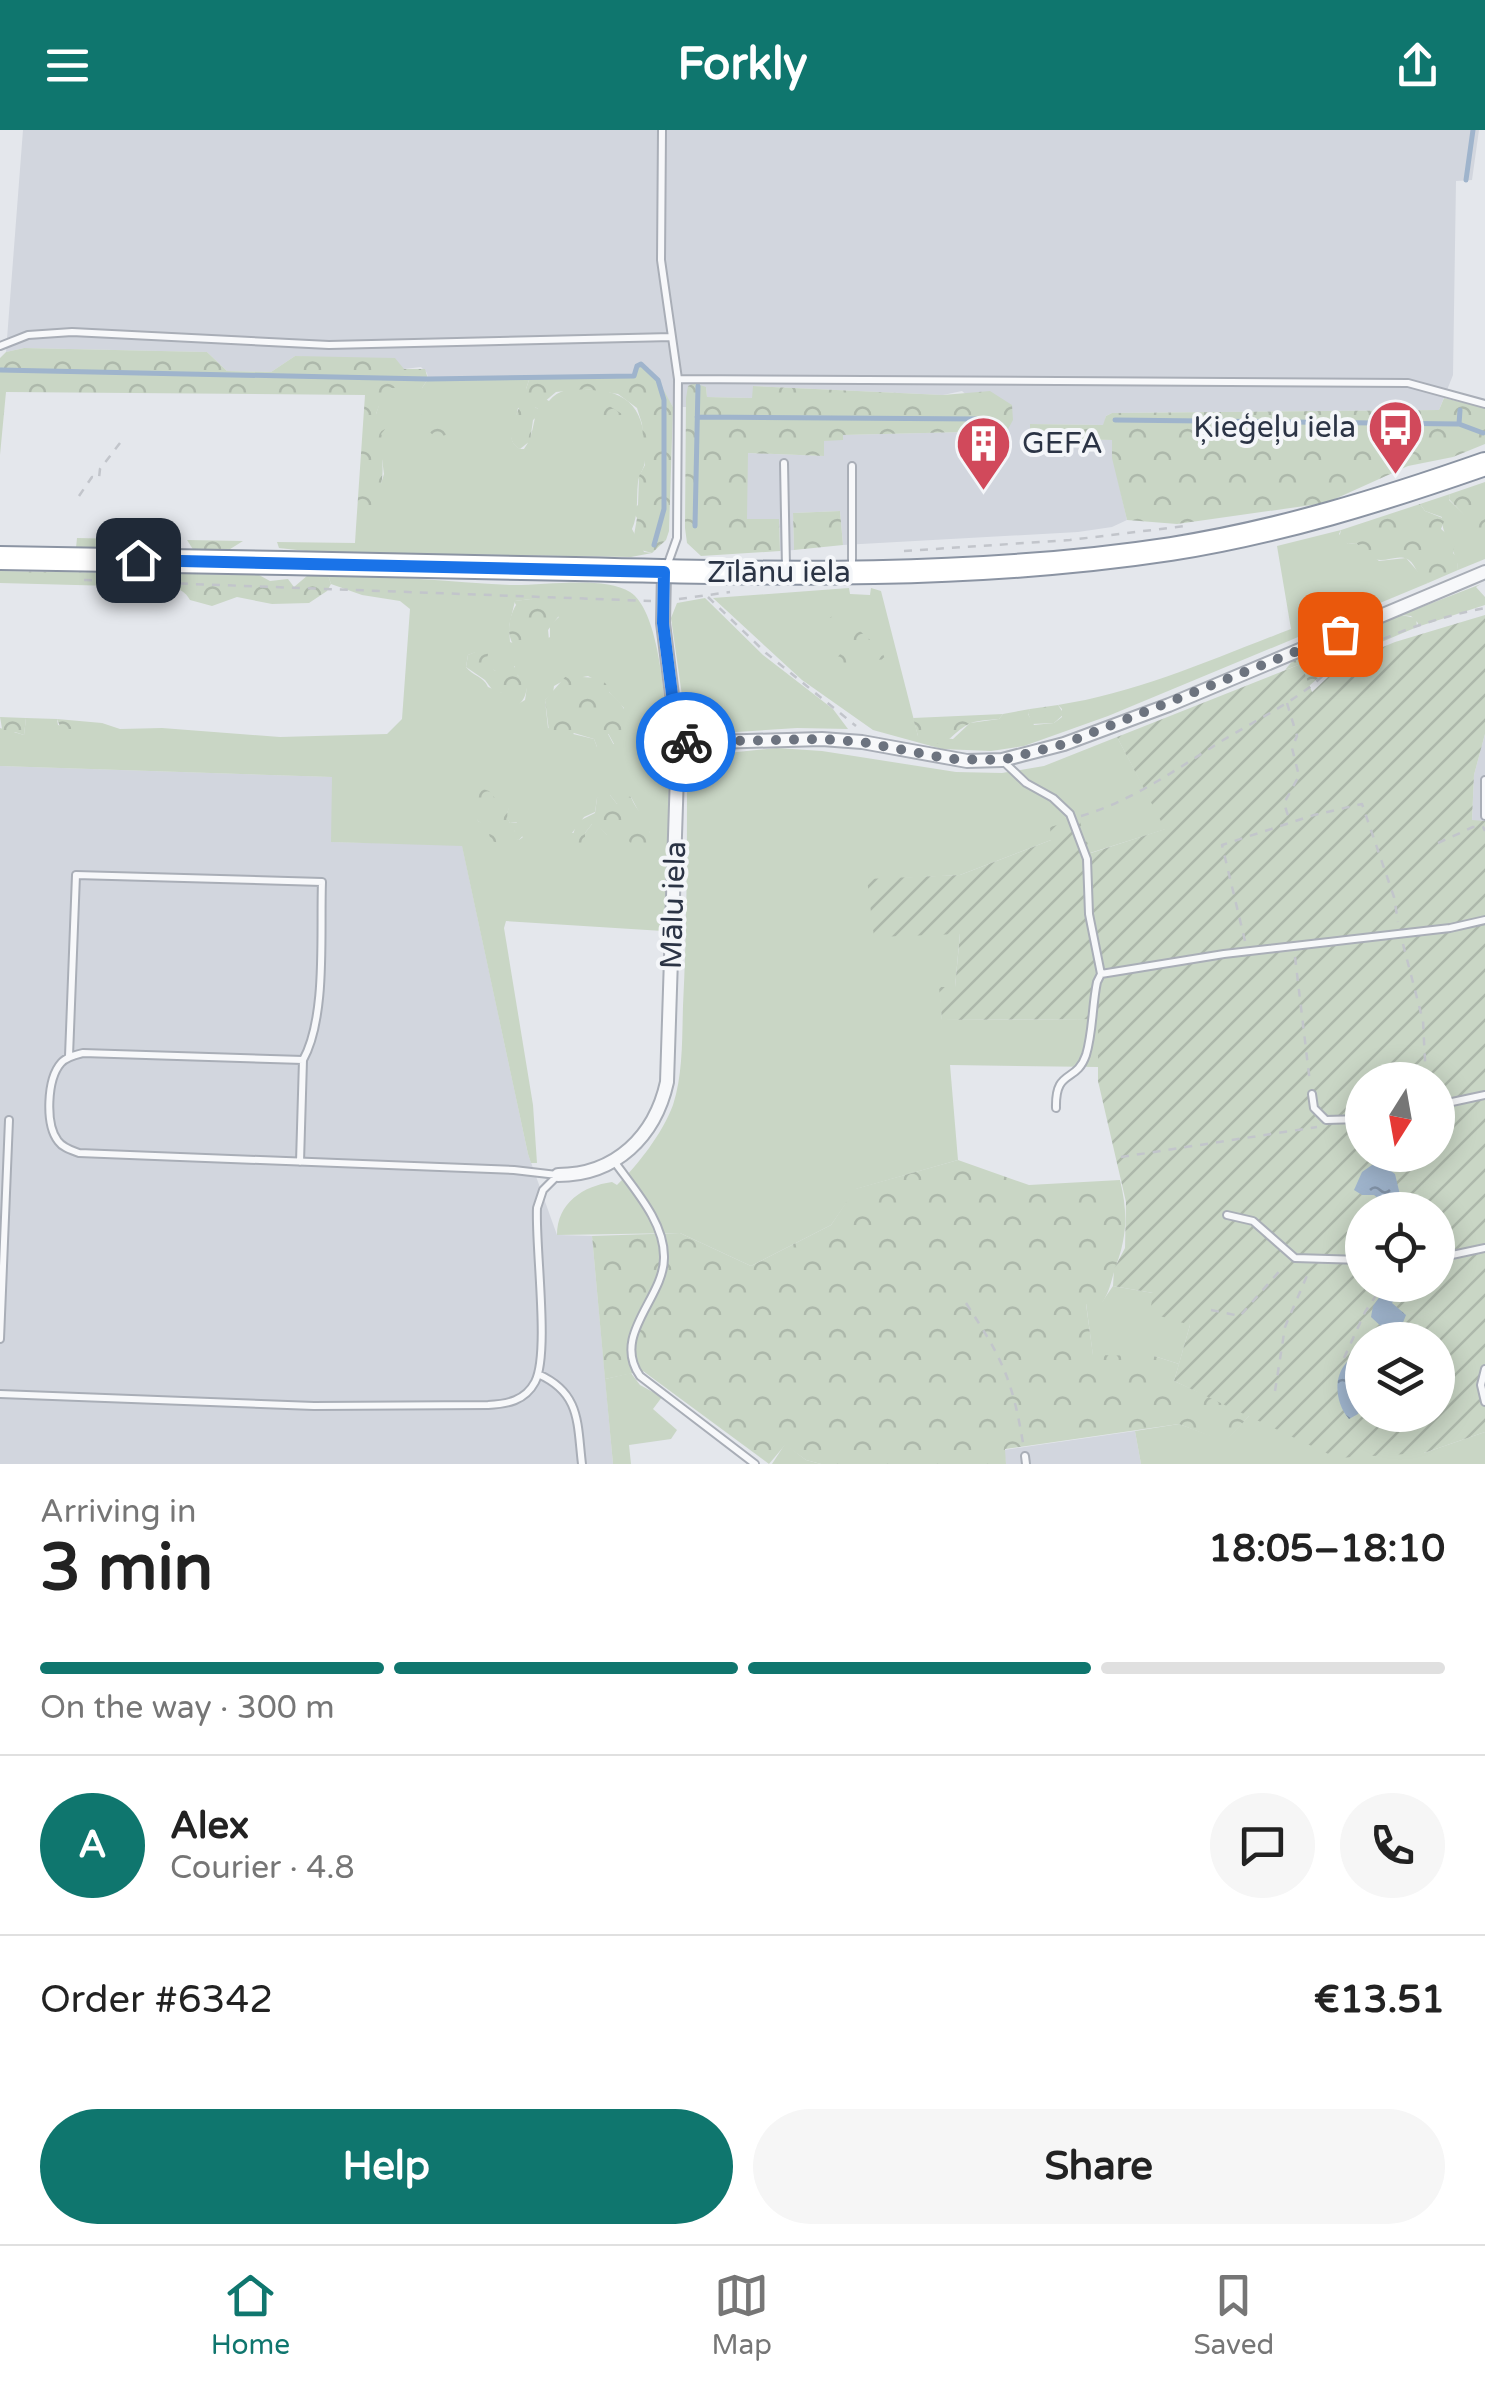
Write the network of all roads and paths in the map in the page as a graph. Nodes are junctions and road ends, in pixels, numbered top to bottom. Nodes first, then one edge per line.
1 (662, 130) edge
2 (672, 337) junction
3 (0, 346) edge
4 (678, 379) junction
5 (1485, 404) edge
6 (120, 443) dead end
7 (784, 463) dead end
8 (1485, 464) edge
9 (852, 466) dead end
10 (79, 496) dead end
11 (1196, 524) dead end
12 (890, 552) dead end
13 (0, 558) edge
14 (664, 572) junction
15 (786, 572) junction
16 (852, 572) junction
17 (1485, 572) edge
18 (74, 580) dead end
19 (707, 596) dead end
20 (663, 602) junction
21 (1485, 608) edge
22 (1286, 702) junction
23 (678, 742) junction
24 (878, 745) junction
25 (1002, 760) junction
26 (1485, 780) edge
27 (1485, 816) edge
28 (1072, 817) junction
29 (1290, 823) junction
30 (1485, 830) edge
31 (1438, 844) dead end
32 (1485, 920) edge
33 (1400, 933) junction
34 (1294, 948) junction
35 (1252, 953) junction
36 (1101, 974) junction
37 (69, 1056) junction
38 (303, 1060) junction
39 (1425, 1062) edge
40 (1312, 1094) joint
41 (1485, 1096) edge
42 (1455, 1101) edge
43 (1056, 1108) dead end
44 (1345, 1119) edge
45 (9, 1120) dead end
46 (1326, 1120) junction
47 (1121, 1157) dead end
48 (614, 1160) junction
49 (300, 1162) junction
50 (558, 1175) junction
51 (3, 1196) edge
52 (1227, 1215) dead end
53 (1485, 1248) edge
54 (1455, 1254) edge
55 (1299, 1259) junction
56 (1314, 1260) junction
57 (1345, 1260) edge
58 (1372, 1302) edge
59 (966, 1303) dead end
60 (1211, 1310) dead end
61 (0, 1339) edge
62 (1344, 1358) dead end
63 (1485, 1369) edge
64 (538, 1374) junction
65 (1275, 1391) dead end
66 (0, 1394) edge
67 (1485, 1402) edge
68 (1026, 1460) edge
69 (582, 1464) edge
70 (755, 1464) edge

1 - 2 lane
2 - 3 lane
2 - 4 lane
4 - 5 lane
4 - 14 lane
6 - 10 path
7 - 15 lane
8 - 16 highway, Zīlānu iela
9 - 16 lane
11 - 12 path
13 - 14 highway, Zīlānu iela
14 - 15 highway, Zīlānu iela
14 - 20 street, Mālu iela
15 - 16 highway, Zīlānu iela
17 - 25 street
18 - 20 path
19 - 24 path
20 - 23 street, Mālu iela
21 - 22 path
22 - 28 path
22 - 29 path
23 - 24 street
23 - 48 street, Mālu iela
24 - 25 street
25 - 28 lane
26 - 27 lane
28 - 36 lane
29 - 33 path
29 - 35 path
30 - 31 path
32 - 33 lane
33 - 34 lane
33 - 39 path
34 - 35 lane
34 - 40 path
35 - 36 lane
36 - 43 lane
37 - 38 lane
37 - 38 lane
37 - 49 lane
38 - 49 lane
40 - 46 lane
41 - 42 lane
44 - 46 lane
45 - 51 lane
46 - 47 path
48 - 50 street, Mālu iela
48 - 70 lane
49 - 50 lane
50 - 64 lane
51 - 61 lane
52 - 55 lane
53 - 54 lane
55 - 56 lane
55 - 60 path
56 - 57 lane
56 - 65 path
58 - 62 path
59 - 68 path
63 - 67 lane
64 - 66 lane
64 - 69 lane

